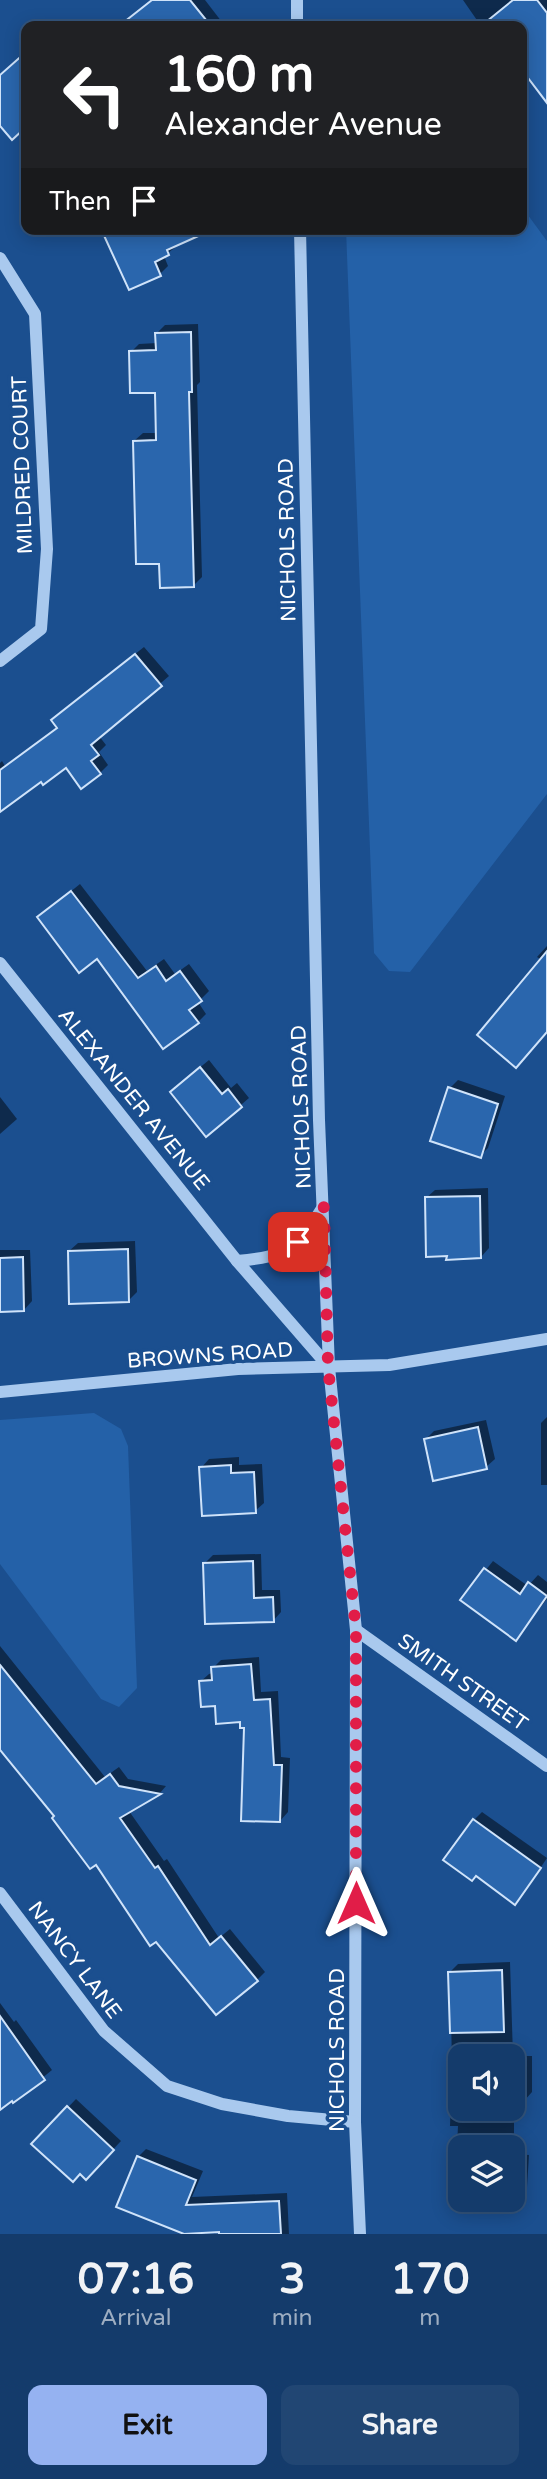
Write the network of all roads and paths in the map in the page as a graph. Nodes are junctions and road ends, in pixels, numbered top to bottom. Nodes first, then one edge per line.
1 (297, 0) edge
2 (297, 21) edge
3 (300, 235) edge
4 (0, 258) edge
5 (0, 661) edge
6 (0, 963) edge
7 (324, 1207) junction
8 (237, 1261) junction
9 (547, 1339) edge
10 (328, 1367) junction
11 (0, 1392) edge
12 (356, 1630) junction
13 (547, 1766) edge
14 (0, 1894) edge
15 (355, 2122) junction
16 (360, 2234) edge

1 - 2 street
3 - 7 street, NICHOLS ROAD
4 - 5 street, MILDRED COURT
6 - 8 street, ALEXANDER AVENUE
7 - 8 street
7 - 10 street, NICHOLS ROAD
8 - 10 street, ALEXANDER AVENUE
9 - 10 street, BROWNS ROAD
10 - 11 street, BROWNS ROAD
10 - 12 street, NICHOLS ROAD
12 - 13 street, SMITH STREET
12 - 15 street, NICHOLS ROAD
14 - 15 street, NANCY LANE
15 - 16 street, NICHOLS ROAD

